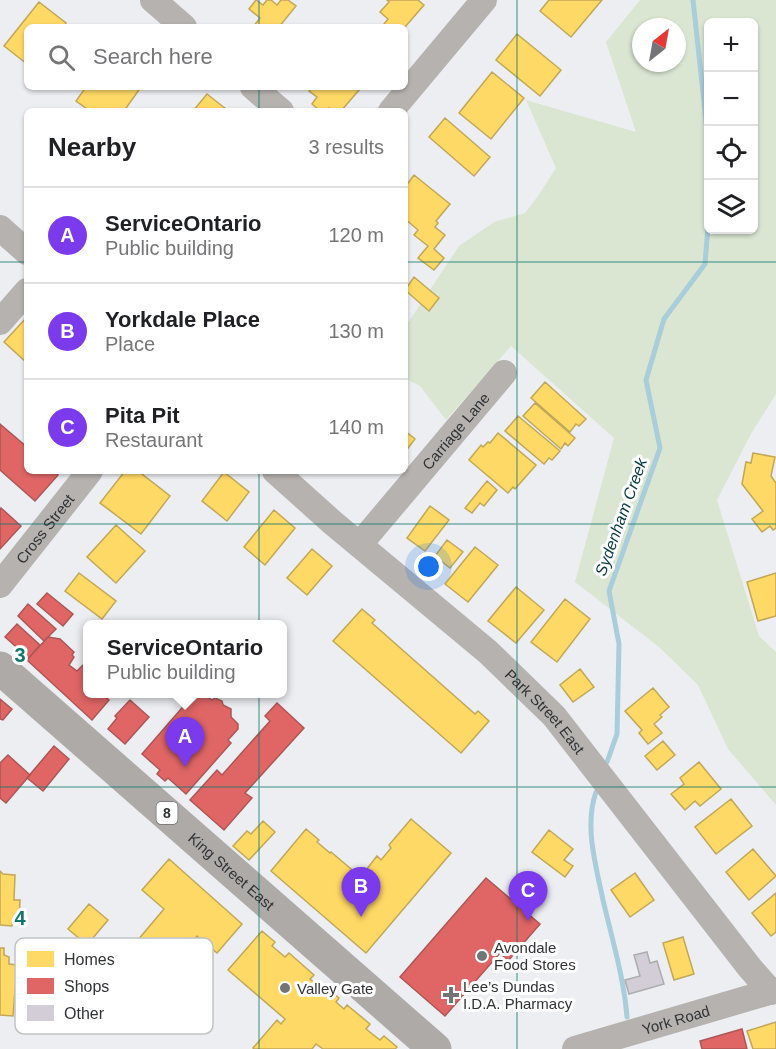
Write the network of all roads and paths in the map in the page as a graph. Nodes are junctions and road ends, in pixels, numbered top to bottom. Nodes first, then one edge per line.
1 (153, 0) edge
2 (484, 0) edge
3 (181, 24) edge
4 (256, 90) edge
5 (278, 108) edge
6 (394, 108) edge
7 (0, 228) edge
8 (24, 249) edge
9 (24, 294) edge
10 (0, 322) edge
11 (504, 373) dead end
12 (88, 474) edge
13 (278, 474) edge
14 (360, 544) junction
15 (0, 585) edge
16 (0, 668) edge
17 (773, 991) edge
18 (435, 1049) edge
19 (575, 1049) edge

1 - 3 street
2 - 6 street
4 - 5 street
7 - 8 street
9 - 10 street
11 - 14 street, Carriage Lane
12 - 15 street, Cross Street
13 - 14 street, Park Street East
14 - 17 street, Park Street East
16 - 18 main road, King Street East / 8
17 - 19 street, York Road

